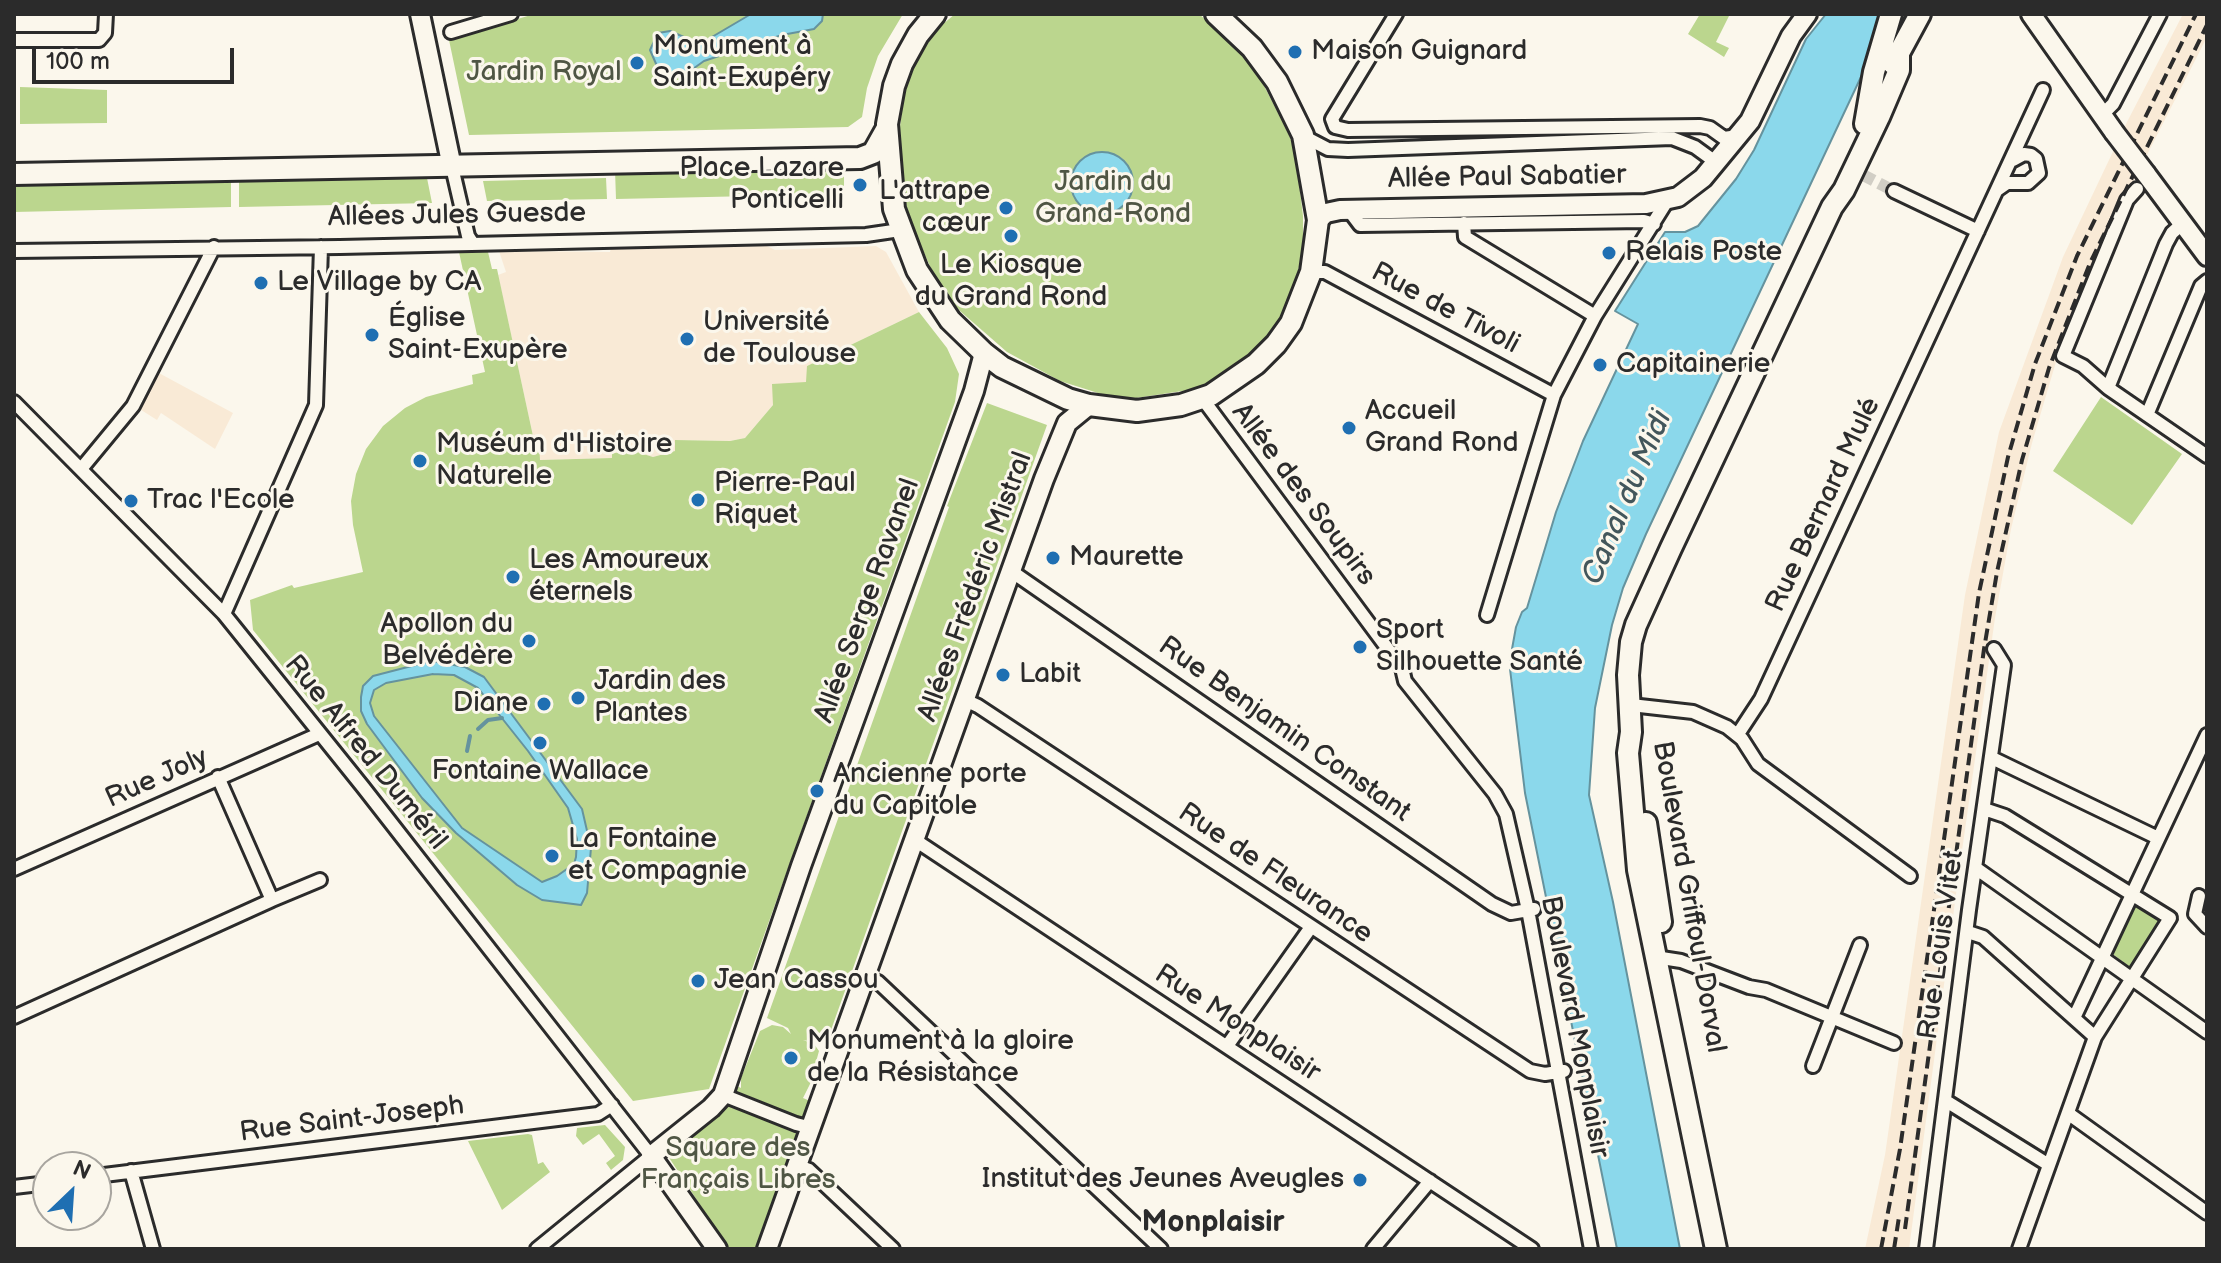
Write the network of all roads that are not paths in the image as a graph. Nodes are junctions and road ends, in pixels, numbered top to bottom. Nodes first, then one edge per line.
1 (106, 14) edge
2 (420, 14) edge
3 (511, 14) edge
4 (935, 14) edge
5 (1396, 14) edge
6 (1795, 14) edge
7 (1807, 14) edge
8 (1891, 14) edge
9 (1920, 14) edge
10 (2031, 14) edge
11 (2160, 14) edge
12 (1217, 15) edge
13 (451, 32) dead end
14 (1791, 36) junction
15 (14, 40) edge
16 (1899, 55) junction
17 (2043, 90) dead end
18 (2102, 115) junction
19 (1865, 124) junction
20 (887, 128) junction
21 (1430, 129) junction
22 (1303, 135) junction
23 (1738, 136) junction
24 (1431, 147) junction
25 (860, 158) junction
26 (2012, 162) junction
27 (1717, 163) junction
28 (452, 167) junction
29 (1854, 172) junction
30 (14, 174) edge
31 (2142, 181) junction
32 (891, 189) junction
33 (1997, 190) junction
34 (1894, 191) tunnel mouth
35 (1667, 201) junction
36 (1348, 209) junction
37 (1318, 220) junction
38 (1464, 223) junction
39 (2183, 223) junction
40 (1654, 224) junction
41 (900, 230) junction
42 (1978, 231) junction
43 (473, 244) junction
44 (214, 247) junction
45 (321, 247) junction
46 (14, 251) edge
47 (2207, 256) edge
48 (1311, 272) junction
49 (2207, 281) edge
50 (1595, 316) junction
51 (984, 353) junction
52 (2108, 388) junction
53 (1554, 395) junction
54 (1202, 398) junction
55 (14, 402) edge
56 (1089, 405) junction
57 (2147, 415) junction
58 (2207, 456) edge
59 (81, 469) junction
60 (1011, 571) junction
61 (224, 614) junction
62 (1487, 615) dead end
63 (1994, 649) dead end
64 (965, 700) junction
65 (1631, 705) junction
66 (319, 734) junction
67 (1738, 734) junction
68 (2207, 735) edge
69 (1992, 758) junction
70 (218, 777) junction
71 (1984, 809) junction
72 (1506, 814) joint
73 (2158, 838) junction
74 (915, 840) junction
75 (14, 869) edge
76 (1977, 869) junction
77 (1910, 876) dead end
78 (320, 880) dead end
79 (2132, 894) junction
80 (2199, 896) dead end
81 (272, 900) junction
82 (1531, 909) junction
83 (1311, 927) junction
84 (2207, 927) edge
85 (1968, 932) junction
86 (1860, 945) dead end
87 (2102, 956) junction
88 (1661, 958) junction
89 (866, 977) junction
90 (2130, 979) junction
91 (1832, 1016) junction
92 (14, 1017) edge
93 (2074, 1018) junction
94 (2207, 1032) edge
95 (2095, 1037) junction
96 (1894, 1043) dead end
97 (1227, 1046) junction
98 (1813, 1066) dead end
99 (1562, 1072) junction
100 (723, 1095) junction
101 (1946, 1101) junction
102 (612, 1105) junction
103 (2069, 1114) junction
104 (812, 1128) junction
105 (651, 1156) junction
106 (2049, 1165) junction
107 (798, 1166) junction
108 (131, 1171) junction
109 (112, 1174) edge
110 (1430, 1181) junction
111 (2207, 1213) edge
112 (153, 1249) edge
113 (537, 1249) edge
114 (717, 1249) edge
115 (767, 1249) edge
116 (893, 1249) edge
117 (1161, 1249) edge
118 (1373, 1249) edge
119 (1532, 1249) edge
120 (1591, 1249) edge
121 (1716, 1249) edge
122 (1726, 1249) edge
123 (1926, 1249) edge
124 (2019, 1249) edge

1 - 15 street
2 - 28 main road
3 - 13 street
4 - 20 main road
5 - 21 street, Allée Paul Sabatier
6 - 14 street
7 - 14 main road
8 - 19 main road
9 - 16 main road
10 - 18 main road
11 - 18 street
12 - 22 main road
14 - 23 main road
16 - 19 main road
16 - 29 main road
17 - 26 street, Rue Bernard Mulé
18 - 31 main road, bridge
19 - 29 main road
20 - 25 main road
20 - 32 main road
21 - 23 street, Allée Paul Sabatier
21 - 24 street, Allée Paul Sabatier
22 - 24 street, Allée Paul Sabatier
22 - 37 main road
23 - 27 main road
24 - 27 street, Allée Paul Sabatier
25 - 28 main road, Allées Jules Guesde
25 - 32 main road
26 - 33 street, Rue Bernard Mulé
26 - 33 street
27 - 35 main road
28 - 30 main road, Allées Jules Guesde
28 - 43 street
29 - 65 main road, Boulevard Griffoul-Dorval
31 - 39 main road
31 - 52 street
32 - 41 main road
33 - 42 street, Rue Bernard Mulé
34 - 42 street
35 - 36 main road, Allée Paul Sabatier
35 - 40 street
36 - 37 main road, Allée Paul Sabatier
36 - 38 street, Allée Paul Sabatier
37 - 48 main road
38 - 40 street, Allée Paul Sabatier
38 - 50 street
39 - 47 main road
39 - 52 street
40 - 50 street
41 - 43 street, Allées Jules Guesde
41 - 51 main road
42 - 67 street, Rue Bernard Mulé
43 - 45 street, Allées Jules Guesde
44 - 45 street, Allées Jules Guesde
44 - 46 street, Allées Jules Guesde
44 - 59 street
45 - 61 street
48 - 53 street, Rue de Tivoli
48 - 54 main road
49 - 57 street
50 - 53 street
51 - 56 main road
51 - 100 main road, Allée Serge Ravanel
52 - 57 street
53 - 62 street
54 - 56 main road
54 - 72 street, Allée des Soupirs
55 - 59 street, Rue Alfred Duméril
56 - 60 main road, Allées Frédéric Mistral
57 - 58 street
59 - 61 street, Rue Alfred Duméril
60 - 64 main road, Allées Frédéric Mistral
60 - 82 street, Rue Benjamin Constant
61 - 66 street, Rue Alfred Duméril
63 - 69 street, Rue Louis Vitet
64 - 74 main road, Allées Frédéric Mistral
64 - 83 street, Rue de Fleurance
65 - 67 street
65 - 88 main road, Boulevard Griffoul-Dorval
66 - 70 street, Rue Joly
66 - 102 street, Rue Alfred Duméril
67 - 77 street
68 - 73 street
69 - 71 street, Rue Louis Vitet
69 - 73 street
70 - 75 street, Rue Joly
70 - 81 street
71 - 76 street, Rue Louis Vitet
71 - 79 street
72 - 82 street, Boulevard Monplaisir
73 - 79 street
74 - 89 main road, Allées Frédéric Mistral
74 - 97 street, Rue Monplaisir
76 - 85 street, Rue Louis Vitet
76 - 87 street
78 - 81 street
79 - 87 street
79 - 90 street
80 - 84 street
81 - 92 street
82 - 99 street, Boulevard Monplaisir
83 - 97 street
83 - 99 street, Rue de Fleurance
85 - 93 street
85 - 101 street, Rue Louis Vitet
86 - 91 street
87 - 90 street
87 - 93 street
88 - 91 street
88 - 121 main road, Boulevard Griffoul-Dorval
88 - 122 main road, Boulevard Griffoul-Dorval
89 - 104 main road, Allées Frédéric Mistral
89 - 117 street
90 - 94 street
90 - 95 street
91 - 96 street
91 - 98 street
93 - 95 street
95 - 103 street
97 - 110 street, Rue Monplaisir
99 - 120 street, Boulevard Monplaisir
100 - 104 street
100 - 105 main road, Allée Serge Ravanel
101 - 106 street
101 - 123 street, Rue Louis Vitet
102 - 105 street, Rue Alfred Duméril
102 - 108 street, Rue Saint-Joseph
103 - 106 street
103 - 111 street
104 - 107 main road, Allées Frédéric Mistral
105 - 113 street
105 - 114 main road
106 - 124 street
107 - 115 main road, Allées Frédéric Mistral
107 - 116 street
108 - 109 street, Rue Saint-Joseph
108 - 112 street
110 - 118 street
110 - 119 street, Rue Monplaisir

